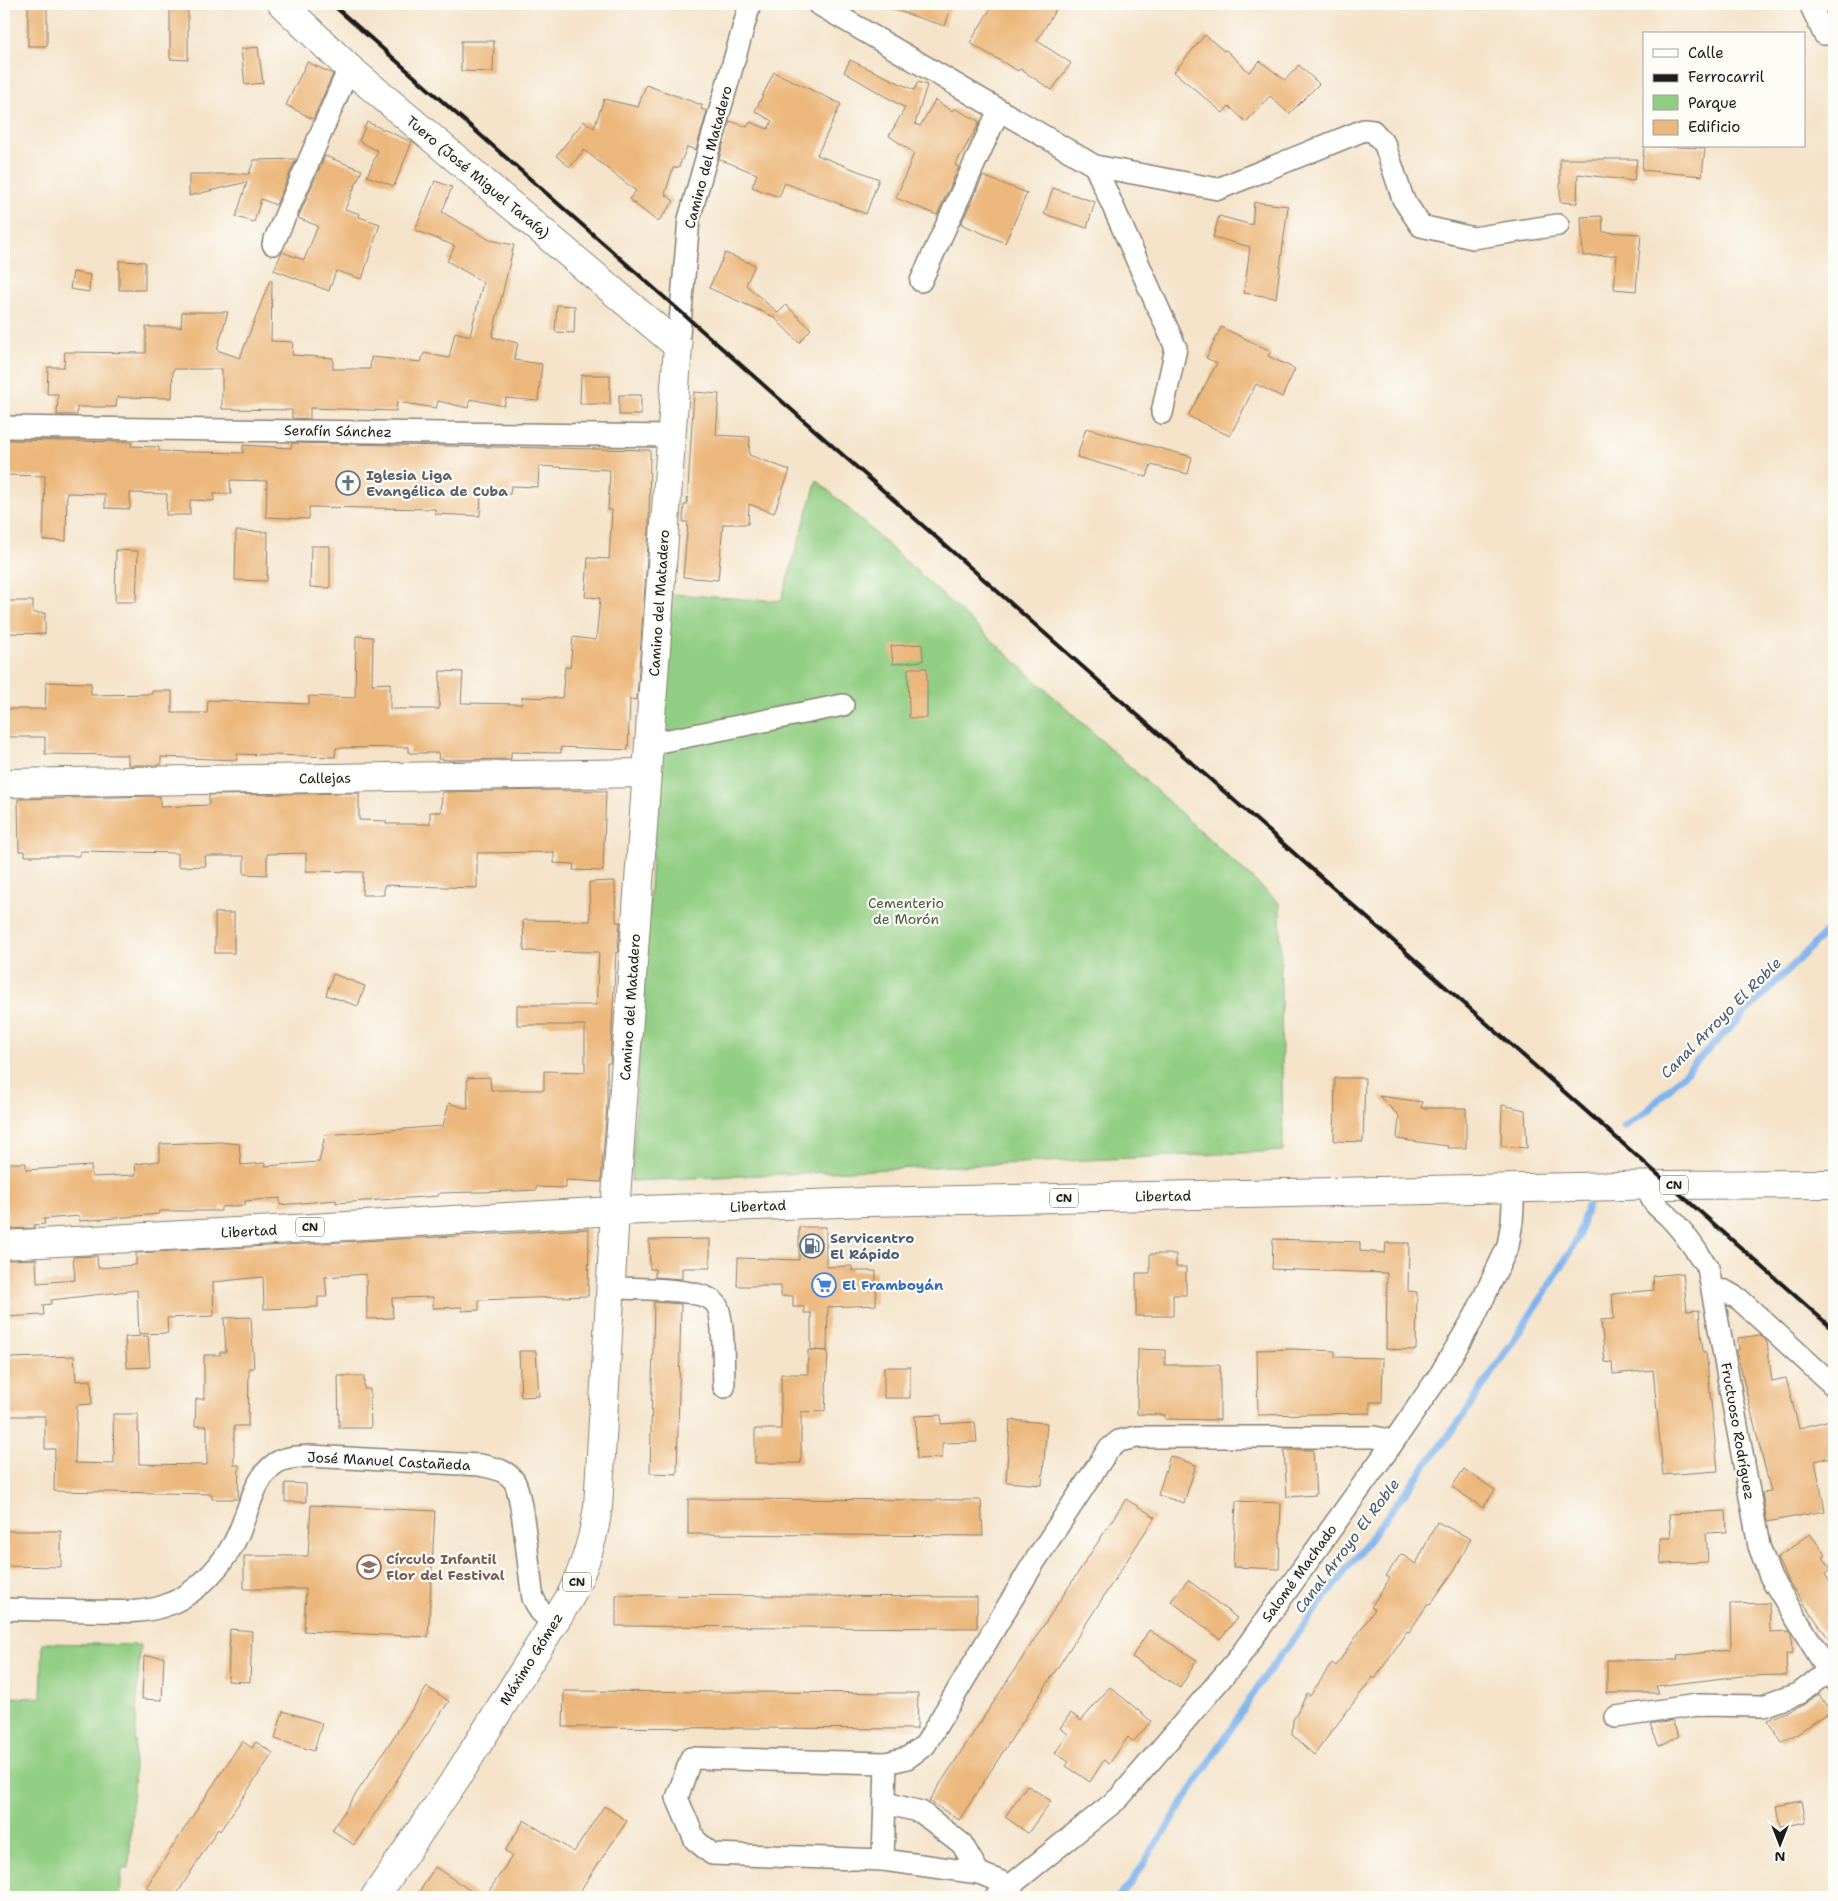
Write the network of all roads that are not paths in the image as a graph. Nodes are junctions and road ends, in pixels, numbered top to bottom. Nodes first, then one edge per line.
1 (282, 4) edge
2 (750, 4) edge
3 (818, 4) edge
4 (1810, 4) edge
5 (1834, 34) edge
6 (349, 68) junction
7 (999, 110) junction
8 (1095, 166) junction
9 (1558, 224) dead end
10 (272, 244) dead end
11 (921, 281) dead end
12 (678, 346) junction
13 (1162, 413) dead end
14 (4, 427) edge
15 (672, 436) junction
16 (843, 705) dead end
17 (649, 744) junction
18 (647, 773) junction
19 (4, 783) edge
20 (1834, 1184) edge
21 (1647, 1186) junction
22 (1514, 1189) junction
23 (615, 1211) junction
24 (4, 1245) edge
25 (611, 1288) junction
26 (1714, 1290) junction
27 (1834, 1386) edge
28 (724, 1387) dead end
29 (1392, 1444) junction
30 (4, 1609) edge
31 (553, 1624) junction
32 (1831, 1676) edge
33 (1616, 1717) dead end
34 (886, 1763) junction
35 (886, 1803) junction
36 (883, 1860) junction
37 (979, 1873) junction
38 (1002, 1891) edge
39 (375, 1897) edge

1 - 6 main road, Tuero (José Miguel Tarafa)
2 - 12 street, Camino del Matadero
3 - 7 street
4 - 5 street
6 - 10 street
6 - 12 main road, Tuero (José Miguel Tarafa)
7 - 8 street
7 - 11 street
8 - 9 street
8 - 13 street
12 - 15 main road, Camino del Matadero
14 - 15 street, Serafín Sánchez
15 - 17 main road, Camino del Matadero
16 - 17 street
17 - 18 main road, Camino del Matadero
18 - 19 main road, Callejas
18 - 23 main road, Camino del Matadero
20 - 21 main road, CN
21 - 22 main road, CN
21 - 26 street, Fructuoso Rodríguez
22 - 23 main road, Libertad / CN
22 - 29 street, Salomé Machado
23 - 24 main road, Libertad / CN
23 - 25 main road, Máximo Gómez / CN
25 - 28 street
25 - 31 main road, Máximo Gómez / CN
26 - 27 street
26 - 32 street, Fructuoso Rodríguez
29 - 34 street
29 - 38 street, Salomé Machado
30 - 31 street, José Manuel Castañeda
31 - 39 main road, Máximo Gómez / CN
32 - 33 street
34 - 35 street
34 - 36 street
35 - 36 street
35 - 37 street
36 - 37 street
37 - 38 street

